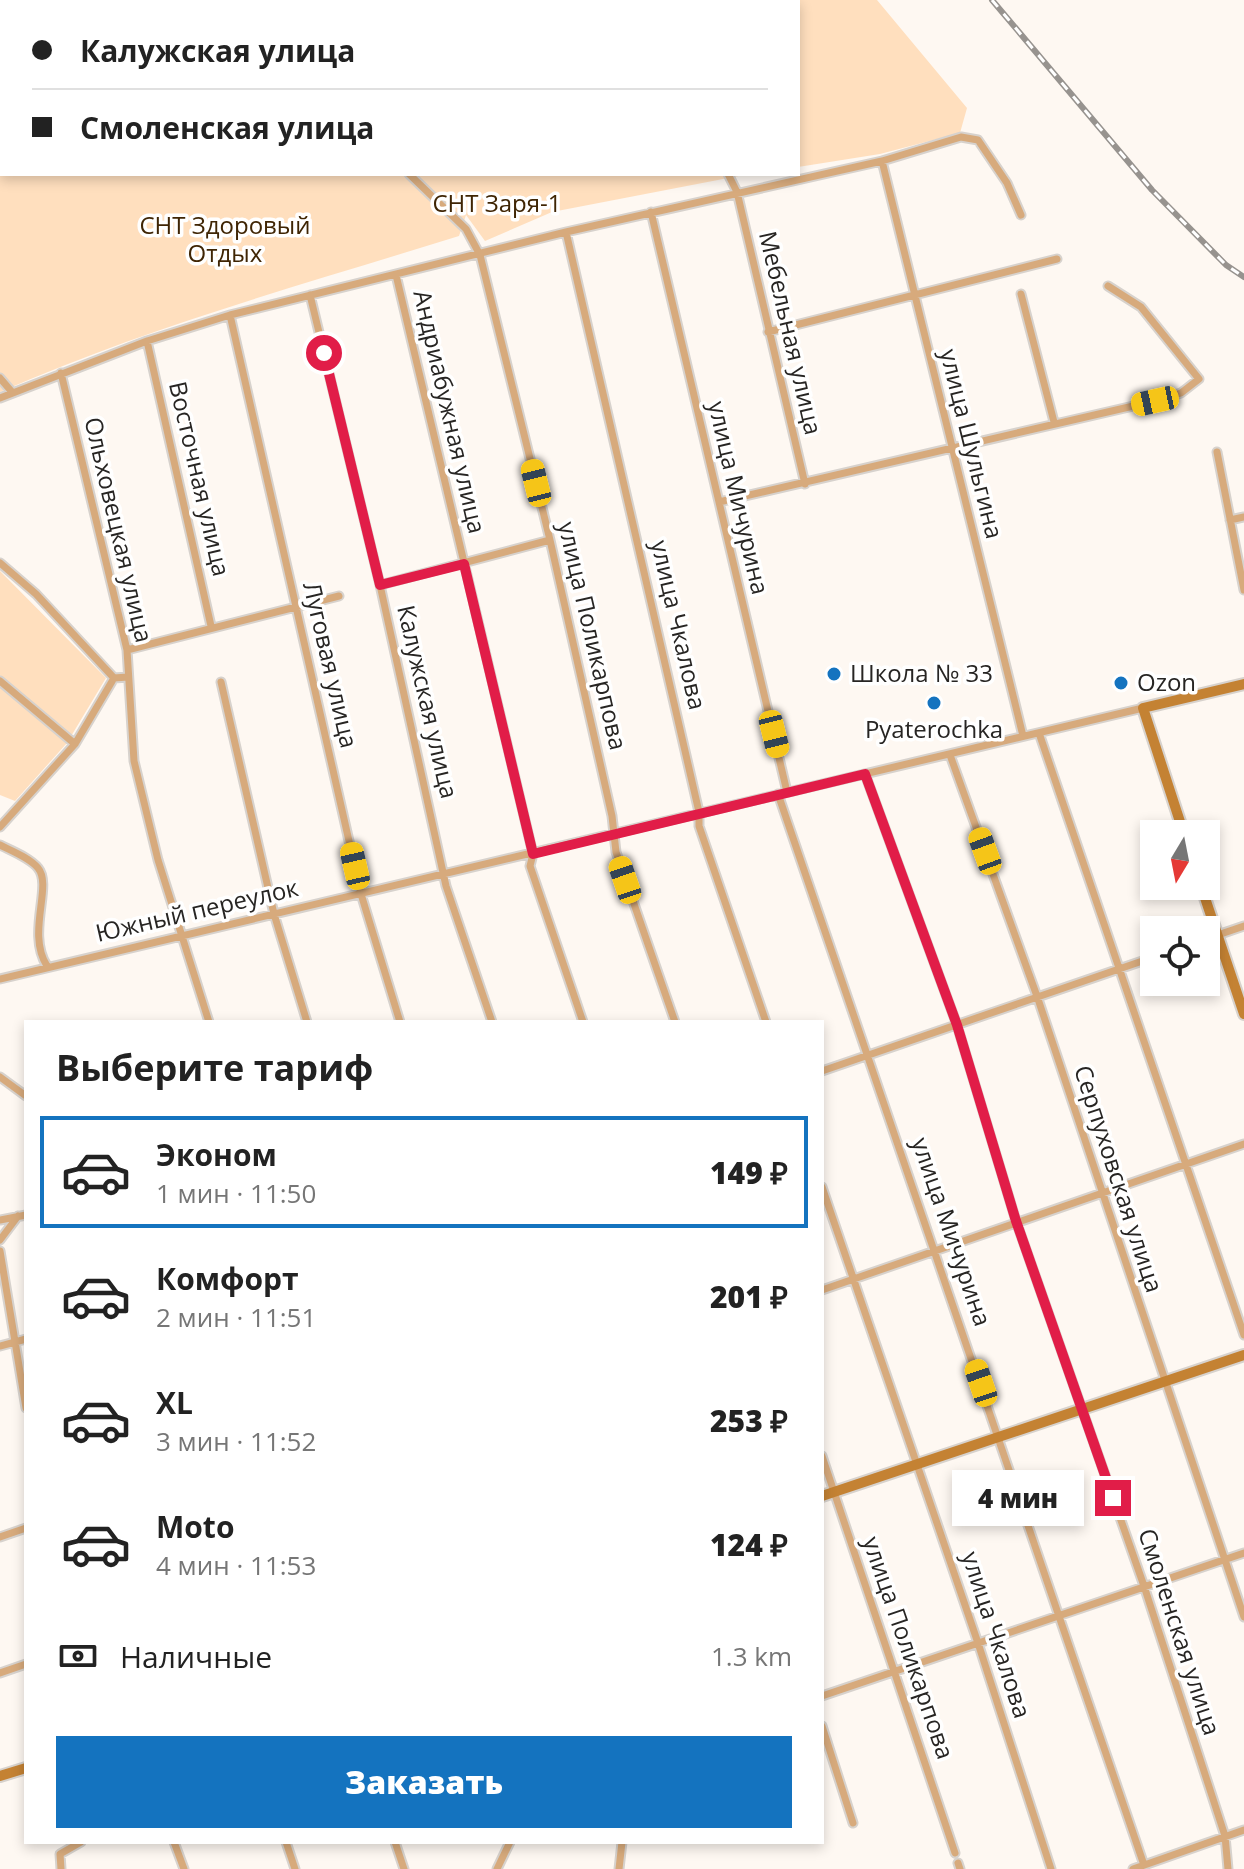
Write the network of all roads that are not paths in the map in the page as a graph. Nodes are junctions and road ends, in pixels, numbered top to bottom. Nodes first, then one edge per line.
1 (882, 161) junction
2 (411, 176) edge
3 (729, 176) edge
4 (737, 192) junction
5 (651, 212) junction
6 (1021, 215) dead end
7 (566, 232) junction
8 (480, 255) junction
9 (1057, 259) dead end
10 (396, 275) junction
11 (1108, 286) dead end
12 (913, 294) junction
13 (1021, 294) dead end
14 (310, 295) junction
15 (230, 315) junction
16 (768, 332) junction
17 (147, 341) junction
18 (61, 373) junction
19 (0, 378) edge
20 (12, 392) junction
21 (0, 398) edge
22 (1054, 422) junction
23 (951, 449) junction
24 (1217, 452) dead end
25 (805, 484) junction
26 (719, 502) junction
27 (1244, 517) edge
28 (1230, 520) junction
29 (550, 540) junction
30 (0, 563) edge
31 (464, 564) junction
32 (380, 585) junction
33 (1244, 590) edge
34 (339, 596) dead end
35 (296, 607) junction
36 (211, 626) junction
37 (127, 650) junction
38 (128, 677) junction
39 (114, 678) junction
40 (0, 681) edge
41 (221, 682) dead end
42 (1244, 684) edge
43 (1143, 708) junction
44 (1039, 733) junction
45 (1023, 736) junction
46 (75, 744) junction
47 (950, 755) junction
48 (865, 774) junction
49 (787, 792) junction
50 (778, 794) junction
51 (699, 812) junction
52 (1179, 820) edge
53 (0, 827) edge
54 (613, 833) junction
55 (0, 845) edge
56 (533, 854) junction
57 (443, 875) junction
58 (361, 894) junction
59 (274, 914) junction
60 (1244, 926) edge
61 (1220, 934) edge
62 (182, 936) junction
63 (1220, 956) edge
64 (1140, 962) edge
65 (47, 966) junction
66 (1118, 969) junction
67 (0, 979) edge
68 (1038, 999) junction
69 (1244, 1014) edge
70 (208, 1020) edge
71 (306, 1020) edge
72 (399, 1020) edge
73 (491, 1020) edge
74 (582, 1020) edge
75 (674, 1020) edge
76 (765, 1020) edge
77 (957, 1025) junction
78 (869, 1054) junction
79 (824, 1070) edge
80 (0, 1077) edge
81 (24, 1095) edge
82 (1244, 1144) edge
83 (1184, 1165) junction
84 (1100, 1192) junction
85 (824, 1193) edge
86 (22, 1215) edge
87 (0, 1220) edge
88 (1016, 1221) junction
89 (0, 1240) edge
90 (936, 1250) junction
91 (0, 1251) edge
92 (853, 1279) junction
93 (824, 1289) edge
94 (1244, 1335) edge
95 (24, 1340) edge
96 (15, 1342) junction
97 (0, 1346) edge
98 (1244, 1355) edge
99 (1164, 1383) junction
100 (24, 1396) edge
101 (1083, 1410) junction
102 (999, 1436) junction
103 (824, 1462) edge
104 (917, 1464) junction
105 (834, 1492) junction
106 (824, 1495) edge
107 (24, 1529) edge
108 (0, 1537) edge
109 (1244, 1553) edge
110 (1226, 1559) junction
111 (1144, 1586) junction
112 (1060, 1616) junction
113 (1244, 1617) edge
114 (978, 1643) junction
115 (24, 1665) edge
116 (896, 1672) junction
117 (0, 1673) edge
118 (824, 1695) edge
119 (824, 1732) edge
120 (24, 1769) edge
121 (0, 1776) edge
122 (853, 1823) dead end
123 (1244, 1830) edge
124 (1225, 1836) junction
125 (78, 1844) edge
126 (175, 1844) edge
127 (287, 1844) edge
128 (396, 1844) edge
129 (509, 1844) edge
130 (622, 1844) edge
131 (955, 1853) dead end
132 (1144, 1865) junction
133 (61, 1869) edge
134 (184, 1869) edge
135 (295, 1869) edge
136 (404, 1869) edge
137 (497, 1869) edge
138 (619, 1869) edge
139 (1051, 1869) edge
140 (1133, 1869) edge
141 (1228, 1869) edge

1 - 4 street
1 - 6 street
1 - 12 street, улица Шульгина
2 - 8 street, улица Поликарпова
3 - 4 street, Мебельная улица
4 - 5 street
4 - 16 street, Мебельная улица
5 - 7 street
5 - 26 street, улица Мичурина
7 - 8 street
7 - 51 street, улица Чкалова
8 - 10 street
8 - 29 street, улица Поликарпова
9 - 12 street
10 - 14 street
10 - 31 street, Андриабужная улица
11 - 22 street
12 - 16 street
12 - 23 street, улица Шульгина
13 - 22 street
14 - 15 street
14 - 32 street, Калужская улица
15 - 17 street
15 - 35 street, Луговая улица
16 - 25 street, Мебельная улица
17 - 18 street
17 - 36 street, Восточная улица
18 - 20 street
18 - 37 street, Ольховецкая улица
19 - 20 street
20 - 21 street
22 - 23 street
23 - 25 street
23 - 45 street, улица Шульгина
24 - 28 street
25 - 26 street
26 - 49 street, улица Мичурина
27 - 28 street
28 - 33 street
29 - 31 street
29 - 54 street, улица Поликарпова
30 - 39 street
31 - 32 street
31 - 56 street, Андриабужная улица
32 - 57 street, Калужская улица
34 - 35 street
35 - 36 street
35 - 58 street, Луговая улица
36 - 37 street
37 - 38 street, Ольховецкая улица
38 - 39 street
38 - 62 street, Ольховецкая улица
39 - 46 street
40 - 46 street
41 - 59 street
42 - 43 main road, Южный переулок
43 - 44 street, Южный переулок
43 - 52 main road
44 - 45 street, Южный переулок
44 - 66 street
45 - 47 street, Южный переулок
46 - 53 street
47 - 48 street, Южный переулок
47 - 68 street, Серпуховская улица
48 - 49 street, Южный переулок
48 - 77 street, Смоленская улица
49 - 50 street, Южный переулок
50 - 51 street, Южный переулок
50 - 78 street, улица Мичурина
51 - 54 street, Южный переулок
51 - 76 street, улица Чкалова
54 - 56 street, Южный переулок
54 - 75 street, улица Поликарпова
55 - 65 street
56 - 57 street, Южный переулок
56 - 74 street, Андриабужная улица
57 - 58 street, Южный переулок
57 - 73 street, Калужская улица
58 - 59 street, Южный переулок
58 - 72 street, Луговая улица
59 - 62 street, Южный переулок
59 - 71 street
60 - 61 street
62 - 65 street, Южный переулок
62 - 70 street, Ольховецкая улица
63 - 69 main road
64 - 66 street
65 - 67 street, Южный переулок
66 - 68 street
66 - 83 street
68 - 77 street
68 - 84 street, Серпуховская улица
77 - 78 street
77 - 88 street, Смоленская улица
78 - 79 street
78 - 90 street, улица Мичурина
80 - 81 street
82 - 83 street
83 - 84 street
83 - 94 street
84 - 88 street
84 - 99 street, Серпуховская улица
85 - 92 street, улица Чкалова
86 - 87 street
86 - 89 street
88 - 90 street
88 - 101 street, Смоленская улица
90 - 92 street
90 - 102 street, улица Мичурина
91 - 96 street
92 - 93 street
92 - 104 street, улица Чкалова
95 - 96 street
96 - 97 street
96 - 100 street
98 - 99 main road
99 - 101 main road
99 - 110 street, Серпуховская улица
101 - 102 main road
101 - 111 street, Смоленская улица
102 - 104 main road
102 - 112 street, улица Мичурина
103 - 105 street, улица Поликарпова
104 - 105 main road
104 - 114 street, улица Чкалова
105 - 106 main road
105 - 116 street, улица Поликарпова
107 - 108 street
109 - 110 street
110 - 111 street
110 - 113 street, Серпуховская улица
111 - 112 street
111 - 124 street, Смоленская улица
112 - 114 street
112 - 132 street, улица Мичурина
114 - 116 street
114 - 139 street, улица Чкалова
115 - 117 street
116 - 118 street
116 - 131 street, улица Поликарпова
119 - 122 street
120 - 121 main road
123 - 124 street
124 - 132 street
124 - 141 street, Смоленская улица
125 - 133 street
126 - 134 street
127 - 135 street
128 - 136 street
129 - 137 street
130 - 138 street
132 - 140 street

